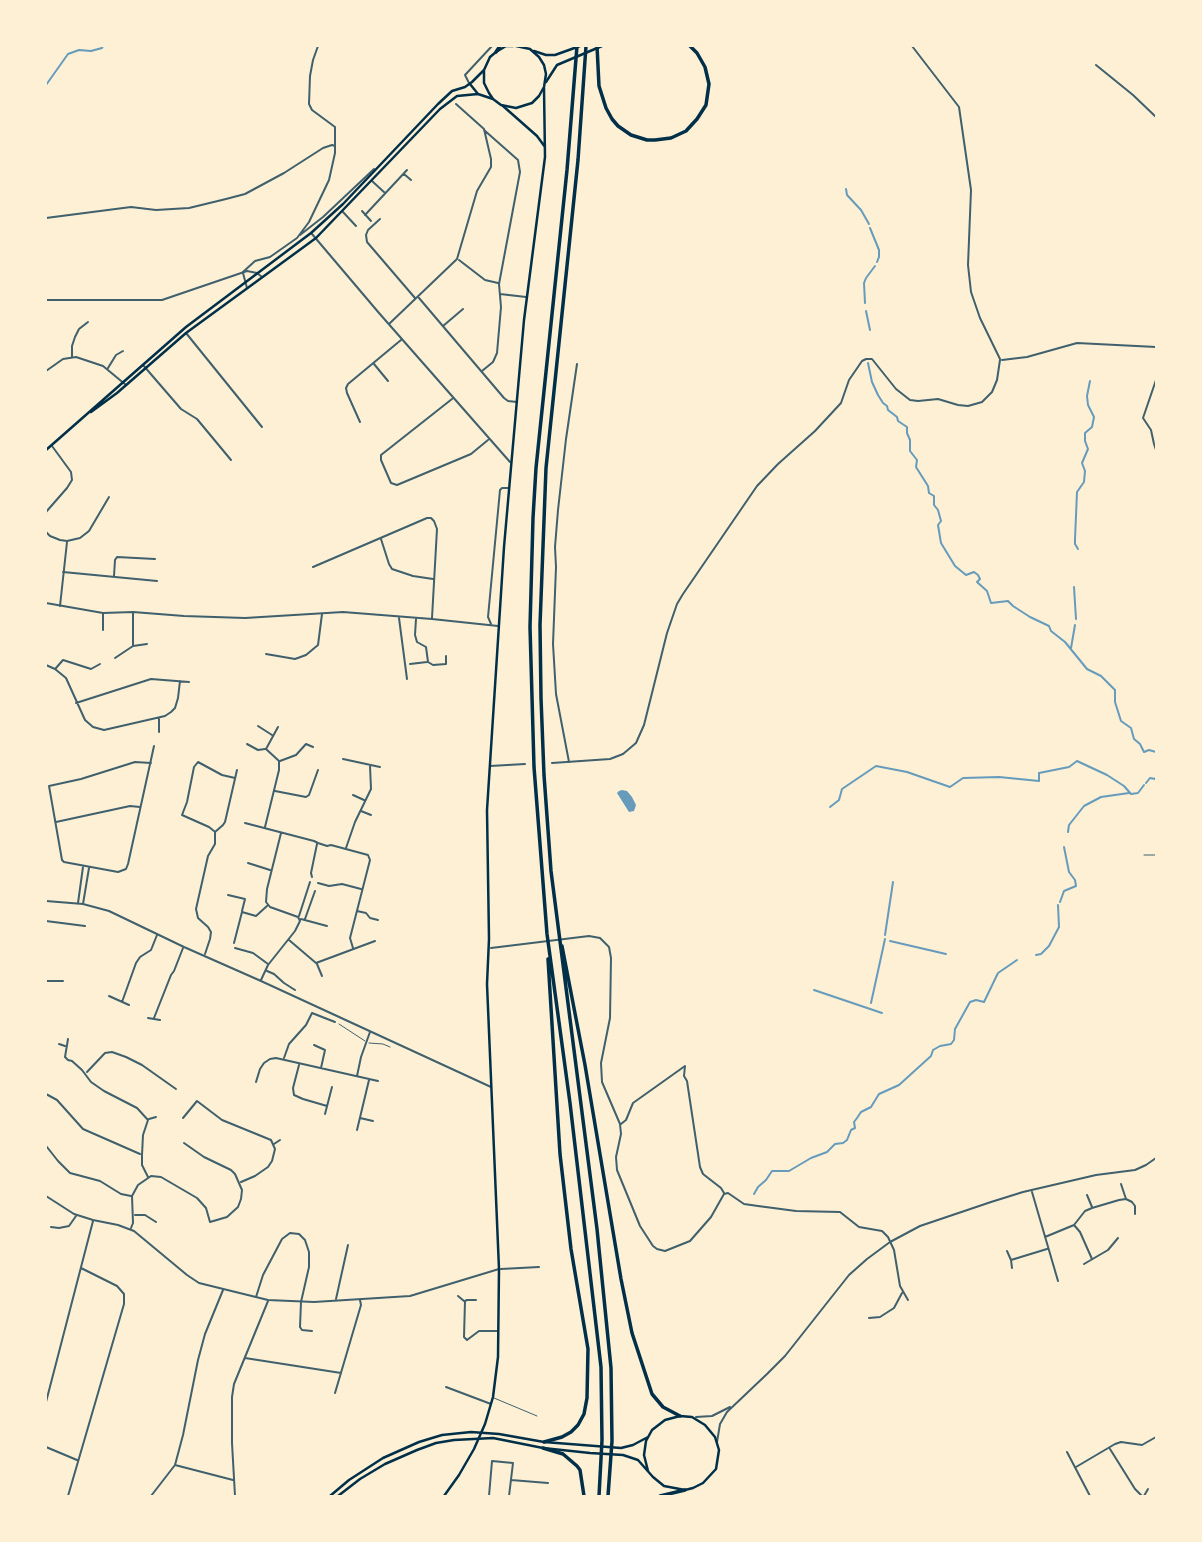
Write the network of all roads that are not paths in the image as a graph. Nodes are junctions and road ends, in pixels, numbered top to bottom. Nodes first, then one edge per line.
1 (318, 46) edge
2 (492, 46) edge
3 (500, 46) edge
4 (514, 46) edge
5 (579, 46) edge
6 (586, 46) edge
7 (600, 46) edge
8 (690, 46) edge
9 (912, 46) edge
10 (530, 49) junction
11 (496, 52) junction
12 (1096, 65) dead end
13 (484, 70) junction
14 (545, 82) junction
15 (470, 83) junction
16 (544, 88) junction
17 (478, 94) junction
18 (493, 99) junction
19 (456, 104) dead end
20 (501, 104) junction
21 (1157, 117) edge
22 (484, 129) junction
23 (335, 146) junction
24 (545, 147) junction
25 (387, 158) junction
26 (407, 170) dead end
27 (404, 174) junction
28 (411, 180) dead end
29 (372, 181) junction
30 (386, 193) junction
31 (343, 211) junction
32 (362, 211) dead end
33 (365, 215) junction
34 (46, 218) edge
35 (380, 219) dead end
36 (371, 221) dead end
37 (356, 226) dead end
38 (311, 233) junction
39 (297, 238) junction
40 (316, 238) junction
41 (457, 259) junction
42 (242, 272) junction
43 (257, 273) junction
44 (263, 277) junction
45 (245, 283) junction
46 (499, 284) junction
47 (247, 289) junction
48 (500, 295) junction
49 (527, 297) junction
50 (417, 298) junction
51 (46, 300) edge
52 (463, 309) dead end
53 (88, 323) dead end
54 (76, 324) dead end
55 (389, 324) junction
56 (443, 326) junction
57 (79, 329) junction
58 (185, 331) junction
59 (401, 339) junction
60 (1157, 347) edge
61 (123, 351) dead end
62 (72, 356) junction
63 (1000, 360) junction
64 (374, 363) junction
65 (577, 363) dead end
66 (46, 364) edge
67 (144, 366) junction
68 (50, 368) junction
69 (108, 369) junction
70 (46, 371) edge
71 (482, 371) junction
72 (1157, 380) edge
73 (388, 381) dead end
74 (124, 384) junction
75 (453, 399) junction
76 (517, 402) junction
77 (360, 422) dead end
78 (262, 427) dead end
79 (489, 439) junction
80 (51, 445) junction
81 (46, 450) edge
82 (1157, 450) edge
83 (231, 460) dead end
84 (512, 464) junction
85 (509, 488) junction
86 (109, 497) dead end
87 (46, 512) edge
88 (46, 531) edge
89 (381, 538) junction
90 (67, 541) junction
91 (155, 559) dead end
92 (313, 567) dead end
93 (63, 572) junction
94 (114, 577) junction
95 (433, 579) junction
96 (157, 581) dead end
97 (46, 603) edge
98 (60, 606) junction
99 (134, 612) junction
100 (103, 613) junction
101 (321, 614) junction
102 (399, 617) junction
103 (416, 618) junction
104 (432, 619) junction
105 (491, 625) junction
106 (499, 626) junction
107 (103, 630) dead end
108 (147, 644) dead end
109 (134, 646) junction
110 (266, 654) dead end
111 (446, 656) dead end
112 (115, 658) dead end
113 (428, 662) junction
114 (100, 664) dead end
115 (410, 664) dead end
116 (46, 665) edge
117 (55, 669) junction
118 (407, 679) dead end
119 (180, 681) junction
120 (189, 681) dead end
121 (76, 703) junction
122 (159, 718) junction
123 (258, 726) dead end
124 (278, 727) dead end
125 (159, 732) dead end
126 (273, 735) junction
127 (247, 744) dead end
128 (154, 746) dead end
129 (313, 747) dead end
130 (266, 749) junction
131 (343, 759) dead end
132 (279, 761) junction
133 (552, 762) dead end
134 (569, 762) junction
135 (150, 763) junction
136 (525, 764) dead end
137 (370, 765) junction
138 (489, 766) junction
139 (380, 767) dead end
140 (237, 770) dead end
141 (318, 770) dead end
142 (235, 778) junction
143 (274, 790) junction
144 (353, 795) dead end
145 (365, 801) junction
146 (141, 807) junction
147 (360, 810) junction
148 (371, 815) dead end
149 (55, 822) junction
150 (245, 823) dead end
151 (265, 828) junction
152 (215, 832) junction
153 (281, 832) junction
154 (318, 844) junction
155 (346, 849) junction
156 (1144, 855) dead end
157 (1157, 855) edge
158 (248, 863) dead end
159 (83, 866) junction
160 (89, 867) junction
161 (271, 870) junction
162 (312, 877) dead end
163 (310, 882) dead end
164 (318, 883) dead end
165 (362, 889) junction
166 (315, 891) dead end
167 (228, 895) dead end
168 (46, 901) edge
169 (77, 904) junction
170 (83, 904) junction
171 (268, 905) junction
172 (357, 911) junction
173 (242, 912) junction
174 (299, 918) junction
175 (305, 919) junction
176 (378, 920) dead end
177 (46, 921) edge
178 (557, 923) junction
179 (85, 926) dead end
180 (327, 926) dead end
181 (157, 934) junction
182 (547, 934) junction
183 (289, 939) junction
184 (375, 941) dead end
185 (234, 943) dead end
186 (184, 947) junction
187 (234, 948) dead end
188 (353, 948) junction
189 (488, 948) junction
190 (204, 955) junction
191 (316, 963) junction
192 (268, 965) junction
193 (266, 971) junction
194 (322, 976) dead end
195 (46, 981) edge
196 (63, 981) dead end
197 (261, 981) junction
198 (295, 990) dead end
199 (109, 996) dead end
200 (122, 1002) junction
201 (129, 1005) dead end
202 (148, 1018) dead end
203 (154, 1018) junction
204 (160, 1020) dead end
205 (337, 1023) joint
206 (370, 1031) junction
207 (68, 1039) dead end
208 (366, 1042) junction
209 (59, 1044) dead end
210 (314, 1045) dead end
211 (66, 1046) junction
212 (102, 1047) dead end
213 (390, 1047) dead end
214 (105, 1053) junction
215 (284, 1059) junction
216 (299, 1064) junction
217 (320, 1069) junction
218 (86, 1073) junction
219 (357, 1076) junction
220 (369, 1079) junction
221 (378, 1081) dead end
222 (256, 1082) dead end
223 (332, 1087) dead end
224 (492, 1088) junction
225 (176, 1089) dead end
226 (46, 1094) edge
227 (327, 1105) junction
228 (325, 1114) dead end
229 (156, 1117) dead end
230 (183, 1118) dead end
231 (360, 1118) junction
232 (148, 1120) junction
233 (373, 1121) dead end
234 (621, 1124) junction
235 (357, 1130) dead end
236 (280, 1140) dead end
237 (184, 1143) dead end
238 (273, 1144) junction
239 (46, 1148) edge
240 (142, 1154) junction
241 (1157, 1158) edge
242 (148, 1177) junction
243 (240, 1183) junction
244 (1121, 1184) dead end
245 (1031, 1190) junction
246 (724, 1194) junction
247 (1087, 1195) dead end
248 (46, 1196) edge
249 (132, 1196) junction
250 (1126, 1199) junction
251 (1092, 1208) junction
252 (1135, 1214) dead end
253 (76, 1215) junction
254 (133, 1215) junction
255 (93, 1220) junction
256 (156, 1222) dead end
257 (1074, 1224) junction
258 (51, 1227) dead end
259 (131, 1229) junction
260 (1045, 1237) junction
261 (1118, 1238) dead end
262 (890, 1242) junction
263 (348, 1245) dead end
264 (1048, 1249) junction
265 (1007, 1251) dead end
266 (1011, 1260) junction
267 (1093, 1260) junction
268 (1084, 1264) dead end
269 (539, 1267) dead end
270 (80, 1268) junction
271 (1012, 1268) dead end
272 (499, 1269) junction
273 (1058, 1281) dead end
274 (223, 1289) junction
275 (903, 1292) junction
276 (458, 1296) dead end
277 (256, 1297) junction
278 (360, 1299) junction
279 (268, 1300) junction
280 (477, 1300) dead end
281 (908, 1300) dead end
282 (336, 1301) junction
283 (465, 1301) junction
284 (301, 1302) junction
285 (869, 1318) dead end
286 (312, 1331) dead end
287 (498, 1331) junction
288 (244, 1358) junction
289 (341, 1373) junction
290 (446, 1387) dead end
291 (335, 1393) dead end
292 (493, 1397) junction
293 (46, 1402) edge
294 (491, 1405) junction
295 (733, 1405) junction
296 (537, 1416) dead end
297 (680, 1416) junction
298 (691, 1418) junction
299 (648, 1437) junction
300 (1157, 1437) edge
301 (717, 1443) junction
302 (543, 1445) junction
303 (46, 1447) edge
304 (1110, 1448) junction
305 (1067, 1452) dead end
306 (78, 1460) junction
307 (175, 1465) junction
308 (1076, 1467) junction
309 (648, 1471) junction
310 (234, 1480) junction
311 (511, 1480) junction
312 (548, 1483) dead end
313 (1148, 1489) dead end
314 (685, 1490) junction
315 (68, 1496) edge
316 (151, 1496) edge
317 (235, 1496) edge
318 (330, 1496) edge
319 (338, 1496) edge
320 (444, 1496) edge
321 (489, 1496) edge
322 (509, 1496) edge
323 (584, 1496) edge
324 (598, 1496) edge
325 (608, 1496) edge
326 (660, 1496) edge
327 (1090, 1496) edge
328 (1143, 1496) edge

1 - 23 street
2 - 15 street
3 - 11 highway
4 - 10 main road
4 - 11 main road
5 - 10 main road
5 - 182 highway
6 - 178 highway
7 - 8 highway
7 - 14 main road
9 - 63 street
10 - 14 main road
11 - 13 main road
12 - 21 street
13 - 15 main road
13 - 18 main road
14 - 16 main road
15 - 17 main road
15 - 25 main road
16 - 20 main road
16 - 24 main road
17 - 18 main road
17 - 29 main road
18 - 20 main road
19 - 22 street
20 - 24 main road
22 - 41 street
22 - 46 street
23 - 34 street
23 - 39 street
24 - 49 main road
25 - 38 main road
25 - 39 street
26 - 27 street
27 - 28 street
27 - 30 street
29 - 30 street
29 - 31 main road
30 - 33 street
31 - 37 street
31 - 40 main road
32 - 33 street
33 - 36 street
35 - 50 street
38 - 40 street
38 - 43 main road
39 - 42 street
40 - 44 main road
40 - 55 street
41 - 46 street
41 - 50 street
42 - 43 street
42 - 45 street
42 - 51 street
43 - 44 street
43 - 45 main road
44 - 47 main road
45 - 47 street
45 - 58 main road
46 - 48 street
47 - 58 main road
48 - 49 street
48 - 71 street
49 - 76 main road
50 - 55 street
50 - 56 street
52 - 56 street
53 - 57 street
54 - 57 street
55 - 59 street
56 - 71 street
57 - 62 street
58 - 67 main road
58 - 78 street
59 - 64 street
59 - 75 street
60 - 63 street
61 - 69 street
62 - 68 street
62 - 69 street
63 - 134 street
64 - 73 street
64 - 77 street
65 - 134 street
66 - 68 street
67 - 74 main road
67 - 83 street
68 - 70 street
69 - 74 street
71 - 76 street
72 - 82 street
74 - 80 main road
75 - 79 street
75 - 79 street
76 - 84 main road
79 - 84 street
80 - 81 main road
80 - 87 street
84 - 85 main road
85 - 105 street
85 - 106 main road
86 - 90 street
88 - 90 street
89 - 92 street
89 - 95 street
89 - 95 street
90 - 93 street
91 - 94 street
93 - 94 street
93 - 98 street
94 - 96 street
95 - 104 street
97 - 98 street
98 - 100 street
99 - 100 street
99 - 101 street
99 - 109 street
100 - 107 street
101 - 102 street
101 - 110 street
102 - 103 street
102 - 118 street
103 - 104 street
103 - 113 street
104 - 105 street
105 - 106 street
106 - 138 main road
108 - 109 street
109 - 112 street
111 - 113 street
113 - 115 street
114 - 117 street
116 - 117 street
117 - 121 street
119 - 120 street
119 - 121 street
119 - 122 street
121 - 122 street
122 - 125 street
123 - 126 street
124 - 126 street
126 - 130 street
127 - 130 street
128 - 135 street
129 - 132 street
130 - 132 street
131 - 137 street
132 - 143 street
133 - 134 street
135 - 146 street
135 - 149 street
136 - 138 street
137 - 139 street
137 - 145 street
138 - 189 main road
140 - 142 street
141 - 143 street
142 - 152 street
142 - 152 street
143 - 151 street
144 - 145 street
145 - 147 street
146 - 149 street
146 - 160 street
147 - 148 street
147 - 155 street
149 - 159 street
150 - 151 street
151 - 153 street
152 - 190 street
153 - 154 street
153 - 161 street
154 - 155 street
154 - 162 street
155 - 165 street
156 - 157 lane
158 - 161 street
159 - 160 street
159 - 169 street
160 - 170 street
161 - 171 street
163 - 174 street
164 - 165 street
165 - 172 street
166 - 175 street
167 - 173 street
168 - 169 street
169 - 170 street
170 - 181 street
171 - 173 street
171 - 174 street
172 - 176 street
172 - 188 street
173 - 185 street
174 - 175 street
174 - 183 street
175 - 180 street
177 - 179 street
178 - 297 highway
178 - 325 highway
181 - 186 street
181 - 200 street
182 - 302 highway
182 - 324 highway
183 - 191 street
183 - 192 street
184 - 188 street
186 - 190 street
186 - 203 street
187 - 192 street
188 - 191 street
189 - 224 main road
189 - 234 street
190 - 197 street
191 - 194 street
192 - 193 street
193 - 197 street
193 - 198 street
195 - 196 street
197 - 206 street
199 - 200 street
200 - 201 street
202 - 203 street
203 - 204 street
205 - 208 lane
205 - 215 street
206 - 208 street
206 - 224 street
207 - 211 street
208 - 213 lane
208 - 219 street
209 - 211 street
210 - 217 street
211 - 218 street
212 - 214 street
214 - 218 street
214 - 225 street
215 - 216 street
215 - 222 street
216 - 217 street
216 - 227 street
217 - 219 street
218 - 232 street
219 - 220 street
220 - 221 street
220 - 231 street
223 - 227 street
224 - 272 main road
226 - 240 street
227 - 228 street
229 - 232 street
230 - 238 street
231 - 233 street
231 - 235 street
232 - 240 street
234 - 246 street
234 - 246 street
236 - 238 street
237 - 243 street
238 - 243 street
239 - 249 street
240 - 242 street
241 - 245 street
242 - 243 street
242 - 249 street
244 - 250 street
245 - 260 street
245 - 262 street
246 - 262 street
247 - 251 street
248 - 253 street
249 - 254 street
250 - 251 street
250 - 252 street
251 - 257 street
253 - 255 street
253 - 258 street
254 - 256 street
254 - 259 street
255 - 259 street
255 - 270 street
257 - 260 street
257 - 267 street
259 - 274 street
260 - 264 street
261 - 267 street
262 - 275 street
262 - 295 street
263 - 282 street
264 - 266 street
264 - 273 street
265 - 266 street
266 - 271 street
267 - 268 street
269 - 272 street
270 - 293 street
270 - 306 street
272 - 278 street
272 - 287 main road
274 - 277 street
274 - 307 street
275 - 281 street
275 - 285 street
276 - 283 street
277 - 279 street
277 - 284 street
278 - 282 street
278 - 289 street
279 - 284 street
279 - 288 street
280 - 283 street
282 - 284 street
283 - 287 street
284 - 286 street
287 - 292 main road
288 - 289 street
288 - 310 street
289 - 291 street
290 - 294 street
292 - 294 main road
292 - 296 lane
294 - 320 main road
295 - 298 street
295 - 301 street
297 - 298 main road
297 - 299 main road
298 - 301 main road
299 - 302 main road
299 - 309 main road
300 - 304 street
301 - 314 main road
302 - 309 main road
302 - 318 main road
302 - 319 main road
302 - 323 highway
303 - 306 street
304 - 308 street
304 - 328 street
305 - 308 street
306 - 315 street
307 - 310 street
307 - 316 street
308 - 327 street
309 - 314 main road
310 - 317 street
311 - 312 street
311 - 321 street
311 - 322 street
313 - 328 street
314 - 326 highway

